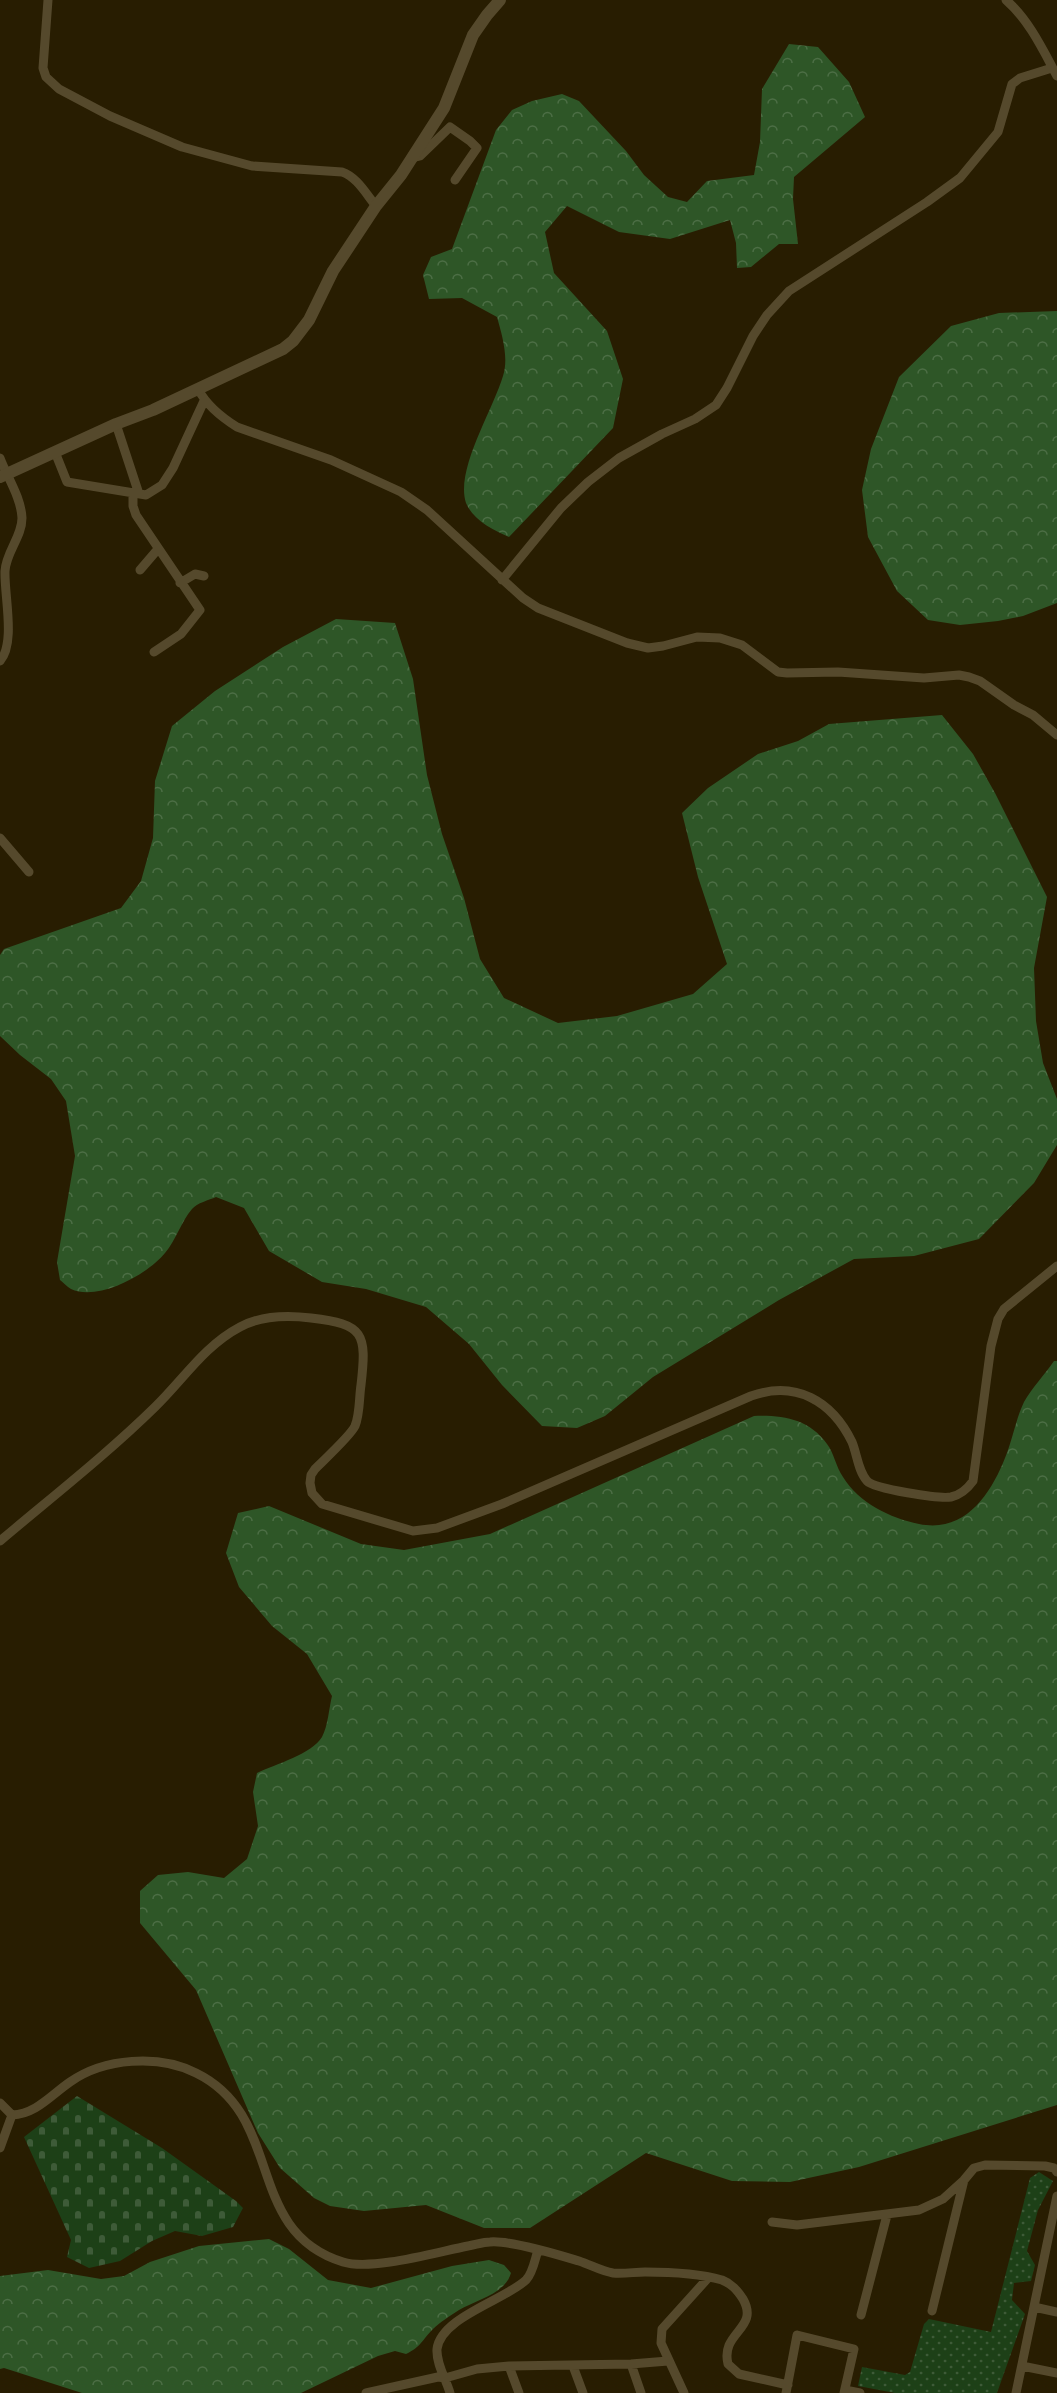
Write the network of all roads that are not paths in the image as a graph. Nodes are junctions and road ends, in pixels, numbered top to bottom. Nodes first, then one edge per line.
1 (48, 0) edge
2 (500, 0) edge
3 (1006, 0) edge
4 (1055, 72) edge
5 (412, 158) junction
6 (455, 180) dead end
7 (376, 206) junction
8 (201, 395) junction
9 (116, 424) junction
10 (55, 452) junction
11 (0, 458) edge
12 (3, 476) edge
13 (136, 494) junction
14 (158, 549) junction
15 (140, 570) dead end
16 (204, 576) dead end
17 (502, 580) junction
18 (180, 583) junction
19 (154, 651) dead end
20 (0, 661) edge
21 (1057, 735) edge
22 (0, 838) edge
23 (29, 872) dead end
24 (1057, 1266) edge
25 (0, 1540) edge
26 (0, 2103) edge
27 (12, 2115) junction
28 (0, 2148) edge
29 (1057, 2172) edge
30 (964, 2180) junction
31 (1057, 2196) edge
32 (887, 2215) junction
33 (772, 2222) dead end
34 (538, 2250) junction
35 (1046, 2250) junction
36 (1057, 2253) edge
37 (708, 2278) junction
38 (1034, 2307) junction
39 (932, 2311) dead end
40 (1057, 2312) edge
41 (861, 2315) dead end
42 (668, 2361) junction
43 (631, 2364) junction
44 (509, 2366) junction
45 (573, 2366) junction
46 (1022, 2366) junction
47 (1057, 2373) edge
48 (445, 2378) junction
49 (787, 2389) edge
50 (845, 2392) edge
51 (366, 2393) edge
52 (450, 2393) edge
53 (519, 2393) edge
54 (583, 2393) edge
55 (642, 2393) edge
56 (684, 2393) edge
57 (860, 2393) edge
58 (1016, 2393) edge

1 - 7 street
2 - 5 street
3 - 4 street
4 - 17 street
5 - 6 street
5 - 7 street
7 - 8 street
8 - 9 street
8 - 13 street
8 - 17 street
9 - 10 street
9 - 13 street
10 - 12 street
10 - 13 street
11 - 12 street
12 - 20 street
13 - 14 street
14 - 15 street
14 - 18 street
16 - 18 street
17 - 21 street
18 - 19 street
22 - 23 street
24 - 25 street
26 - 27 street
27 - 28 street
27 - 34 street
29 - 30 street
30 - 32 street
30 - 39 street
31 - 35 street
32 - 33 street
32 - 41 street
34 - 37 street
34 - 48 street
35 - 36 street
35 - 38 street
37 - 42 street
37 - 49 street
38 - 40 street
38 - 46 street
42 - 43 street
42 - 56 street
43 - 45 street
43 - 55 street
44 - 45 street
44 - 48 street
44 - 53 street
45 - 54 street
46 - 47 street
46 - 58 street
48 - 51 street
48 - 52 street
49 - 50 street
50 - 57 street

